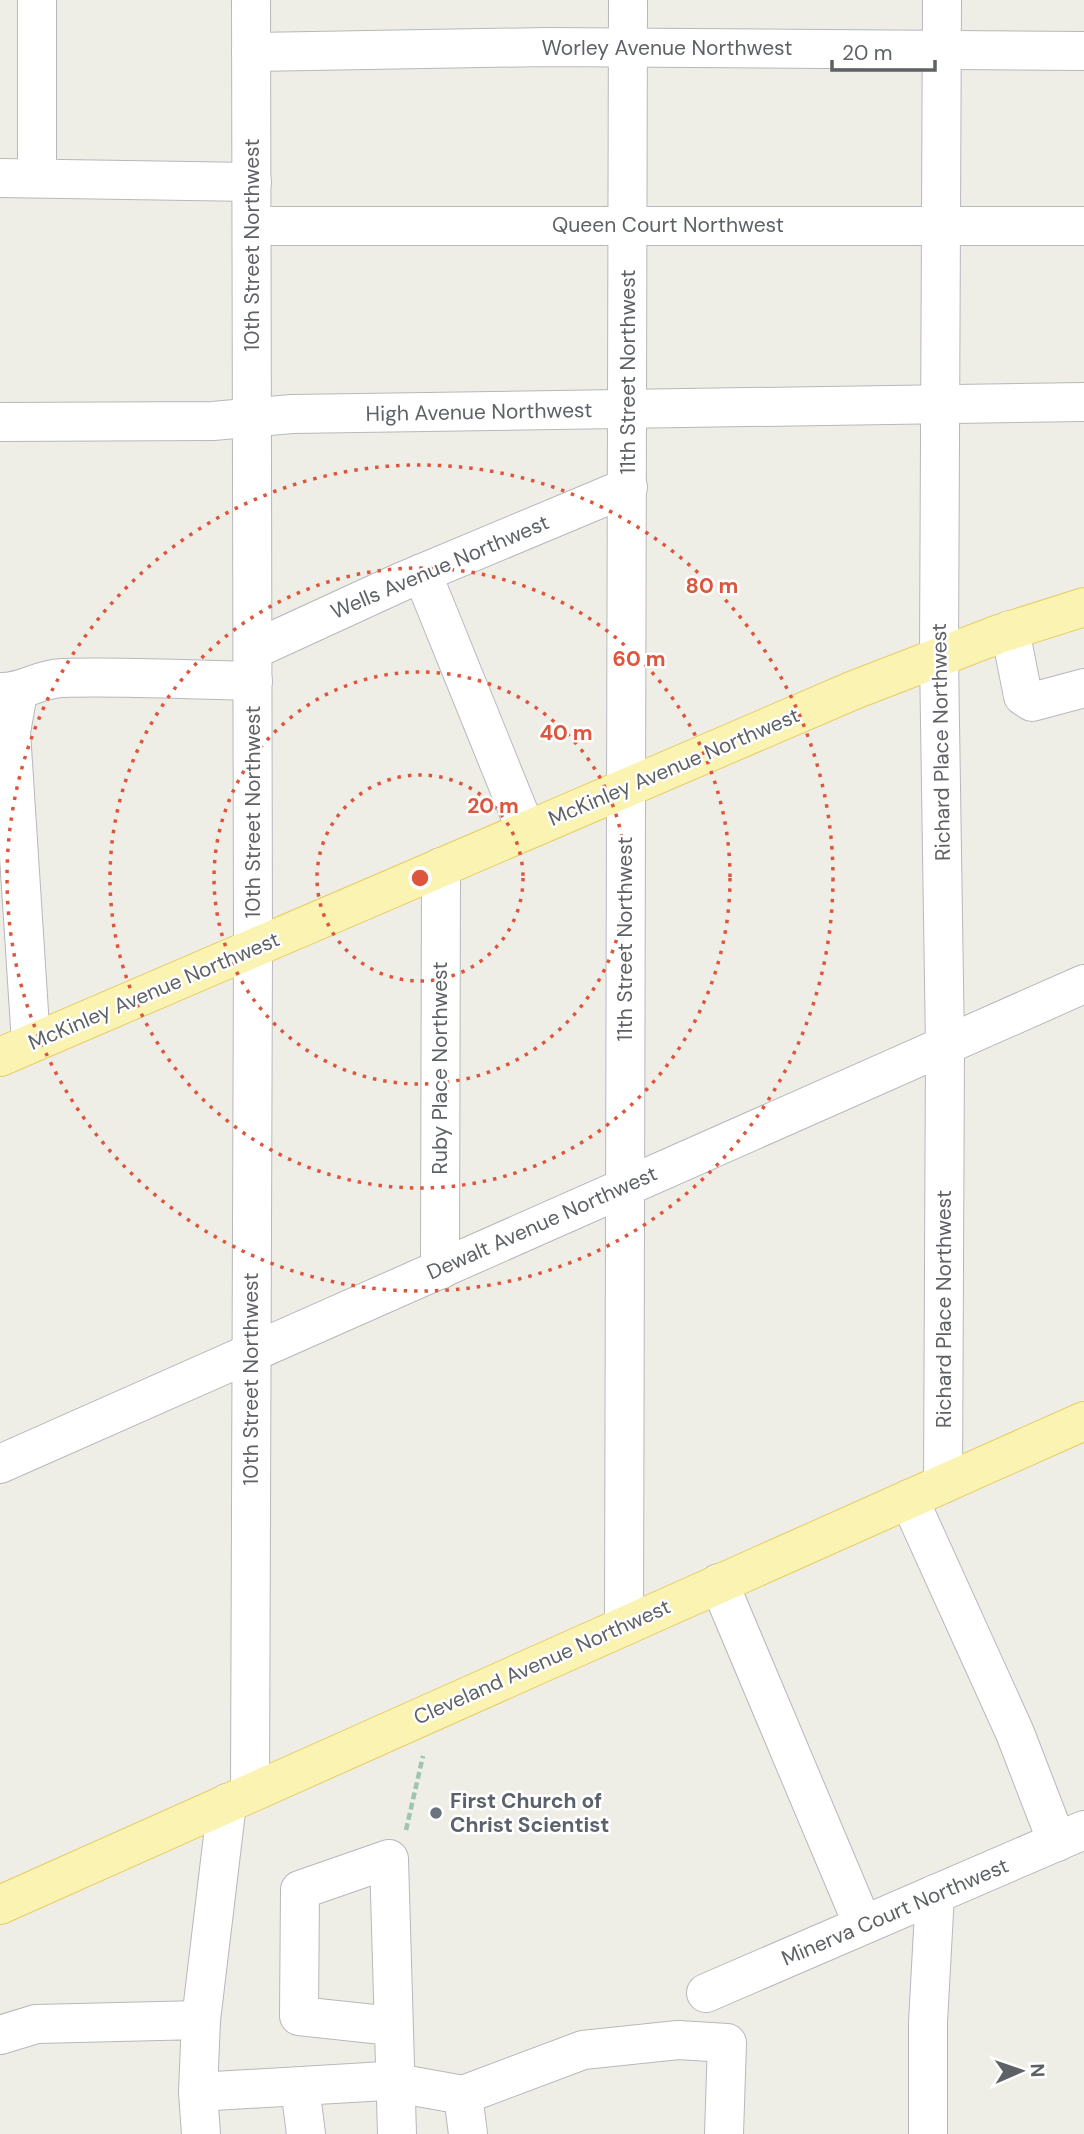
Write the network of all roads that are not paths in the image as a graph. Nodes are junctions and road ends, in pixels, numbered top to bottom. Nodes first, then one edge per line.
1 (37, 0) edge
2 (251, 0) edge
3 (628, 0) edge
4 (942, 0) edge
5 (628, 48) junction
6 (942, 50) junction
7 (1084, 51) edge
8 (251, 52) junction
9 (18, 178) edge
10 (252, 182) junction
11 (628, 225) junction
12 (252, 226) junction
13 (940, 226) junction
14 (1084, 226) edge
15 (1084, 402) edge
16 (939, 403) junction
17 (628, 409) junction
18 (252, 418) junction
19 (0, 422) edge
20 (628, 486) junction
21 (422, 573) junction
22 (1084, 607) edge
23 (1010, 630) junction
24 (939, 657) junction
25 (253, 666) junction
26 (1084, 688) edge
27 (9, 693) edge
28 (625, 788) junction
29 (526, 830) junction
30 (441, 867) junction
31 (253, 950) junction
32 (1084, 984) edge
33 (945, 1047) junction
34 (15, 1050) edge
35 (624, 1185) junction
36 (440, 1270) junction
37 (251, 1353) junction
38 (1084, 1421) edge
39 (0, 1464) edge
40 (943, 1484) junction
41 (909, 1499) junction
42 (719, 1583) junction
43 (624, 1626) junction
44 (238, 1798) junction
45 (1071, 1836) edge
46 (935, 1894) junction
47 (0, 1905) edge
48 (863, 1926) junction
49 (706, 1993) dead end
50 (201, 2020) junction
51 (392, 2026) junction
52 (0, 2035) edge
53 (393, 2082) junction
54 (300, 2087) junction
55 (198, 2092) junction
56 (463, 2095) junction
57 (201, 2134) edge
58 (306, 2134) edge
59 (397, 2134) edge
60 (468, 2134) edge
61 (724, 2134) edge
62 (928, 2134) edge

1 - 9 street
2 - 8 street, 10th Street Northwest
3 - 5 street, 11th Street Northwest
4 - 6 street, Richard Place Northwest
5 - 6 street, Worley Avenue Northwest
5 - 8 street, Worley Avenue Northwest
5 - 11 street, 11th Street Northwest
6 - 7 street, Worley Avenue Northwest
6 - 13 street, Richard Place Northwest
8 - 10 street, 10th Street Northwest
9 - 10 street
10 - 12 street, 10th Street Northwest
11 - 12 street, Queen Court Northwest
11 - 13 street, Queen Court Northwest
11 - 17 street, 11th Street Northwest
12 - 18 street, 10th Street Northwest
13 - 14 street, Queen Court Northwest
13 - 16 street, Richard Place Northwest
15 - 16 street, High Avenue Northwest
16 - 17 street, High Avenue Northwest
16 - 24 street, Richard Place Northwest
17 - 18 street, High Avenue Northwest
17 - 20 street, 11th Street Northwest
18 - 19 street, High Avenue Northwest
18 - 25 street, 10th Street Northwest
20 - 21 street, Wells Avenue Northwest
20 - 28 street, 11th Street Northwest
21 - 25 street, Wells Avenue Northwest
21 - 29 street
22 - 23 main road, McKinley Avenue Northwest
23 - 24 main road, McKinley Avenue Northwest
23 - 26 street
24 - 28 main road, McKinley Avenue Northwest
24 - 33 street, Richard Place Northwest
25 - 27 street, Wells Avenue Northwest
25 - 31 street, 10th Street Northwest
27 - 34 street
28 - 29 main road, McKinley Avenue Northwest
28 - 35 street, 11th Street Northwest
29 - 30 main road, McKinley Avenue Northwest
30 - 31 main road, McKinley Avenue Northwest
30 - 36 street, Ruby Place Northwest
31 - 34 main road, McKinley Avenue Northwest
31 - 37 street, 10th Street Northwest
32 - 33 street, Dewalt Avenue Northwest
33 - 35 street, Dewalt Avenue Northwest
33 - 40 street, Richard Place Northwest
35 - 36 street, Dewalt Avenue Northwest
35 - 43 street, 11th Street Northwest
36 - 37 street, Dewalt Avenue Northwest
37 - 39 street, Dewalt Avenue Northwest
37 - 44 street, 10th Street Northwest
38 - 40 main road, Cleveland Avenue Northwest
40 - 41 main road, Cleveland Avenue Northwest
41 - 42 main road, Cleveland Avenue Northwest
41 - 45 street
42 - 43 main road, Cleveland Avenue Northwest
42 - 48 street
43 - 44 main road, Cleveland Avenue Northwest
44 - 47 main road, Cleveland Avenue Northwest
44 - 50 street, 10th Street Northwest
45 - 46 street, Minerva Court Northwest
46 - 48 street, Minerva Court Northwest
46 - 62 street
48 - 49 street, Minerva Court Northwest
50 - 52 street
50 - 55 street, 10th Street Northwest
51 - 51 street
51 - 53 street
53 - 54 street
53 - 56 street
53 - 59 street
54 - 55 street
54 - 58 street
55 - 57 street, 10th Street Northwest
56 - 60 street
56 - 61 street

